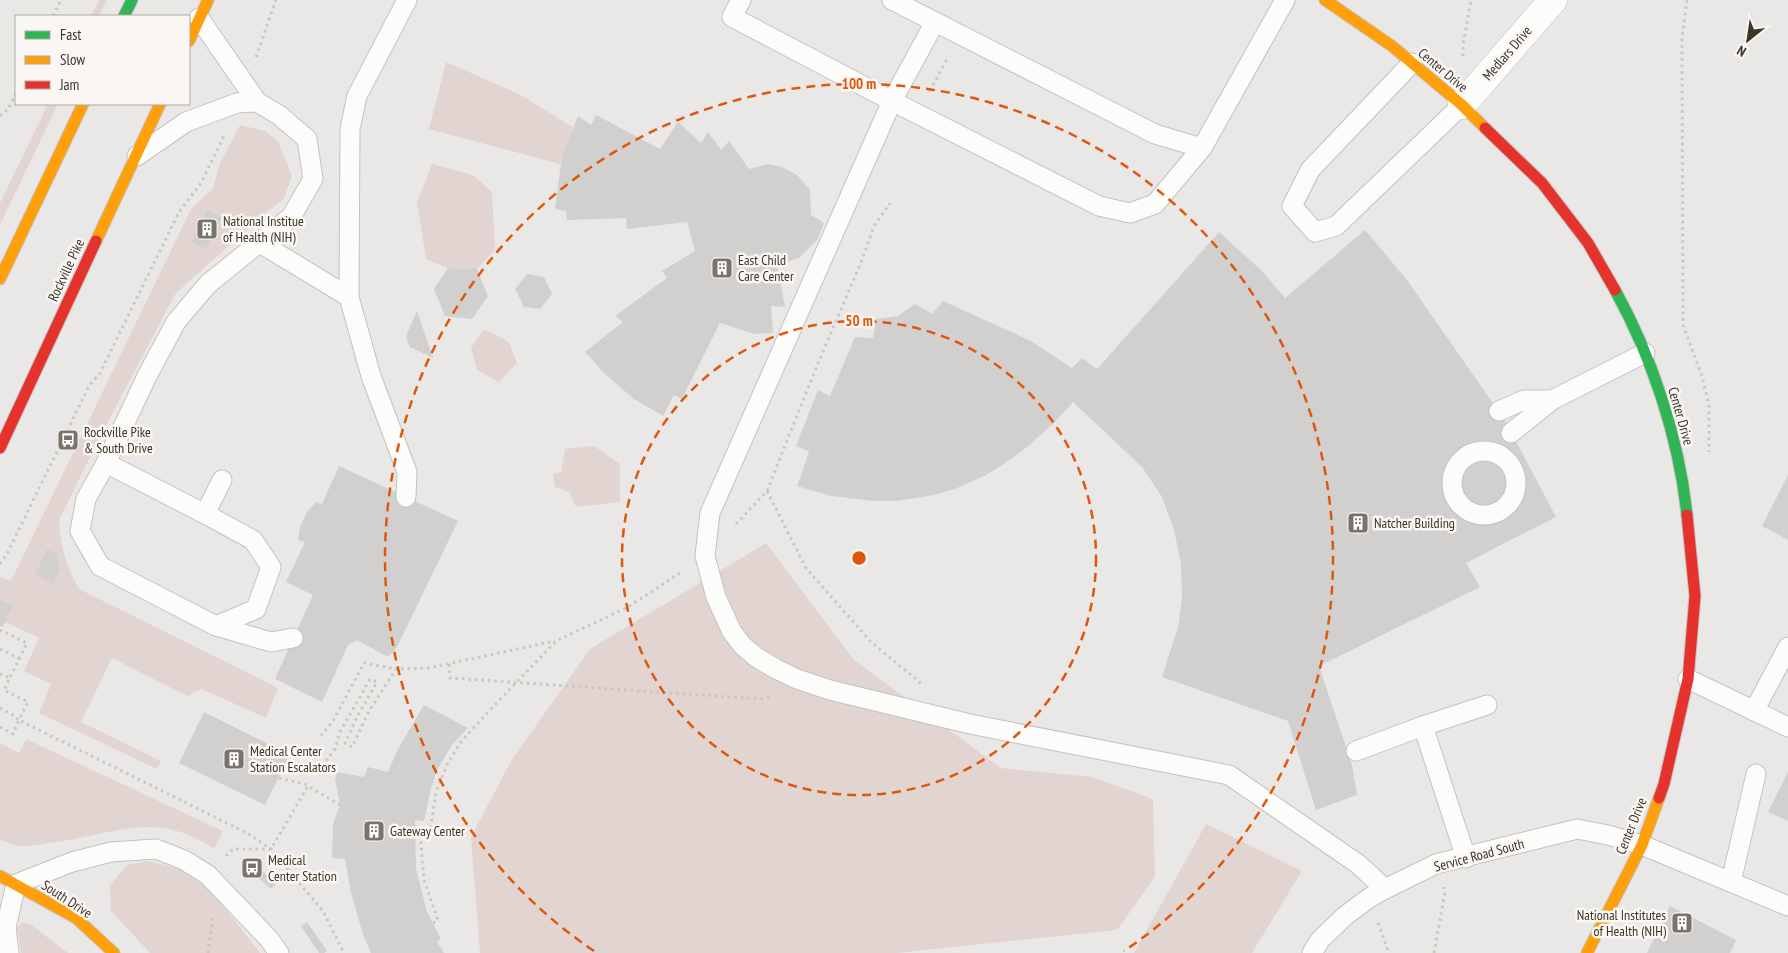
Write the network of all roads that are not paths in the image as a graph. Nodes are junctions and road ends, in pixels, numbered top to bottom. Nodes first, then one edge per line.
1 (132, 0) edge
2 (208, 0) edge
3 (407, 0) edge
4 (741, 0) edge
5 (892, 0) edge
6 (1285, 0) edge
7 (1325, 0) edge
8 (1553, 0) edge
9 (124, 15) edge
10 (199, 18) junction
11 (935, 22) junction
12 (190, 39) edge
13 (1412, 63) junction
14 (892, 101) junction
15 (256, 102) junction
16 (83, 105) edge
17 (160, 105) edge
18 (1462, 105) junction
19 (1202, 148) junction
20 (135, 157) junction
21 (260, 243) junction
22 (0, 279) edge
23 (350, 297) junction
24 (1645, 353) junction
25 (1552, 400) junction
26 (1498, 411) dead end
27 (1511, 433) dead end
28 (0, 448) edge
29 (106, 463) junction
30 (222, 480) dead end
31 (406, 497) dead end
32 (205, 514) junction
33 (216, 626) junction
34 (293, 638) dead end
35 (1788, 647) edge
36 (1688, 679) junction
37 (1487, 705) dead end
38 (1754, 711) junction
39 (1423, 726) junction
40 (1788, 727) edge
41 (1356, 751) dead end
42 (1756, 774) dead end
43 (1642, 845) junction
44 (1466, 858) junction
45 (8, 880) edge
46 (1730, 882) junction
47 (1384, 889) junction
48 (1788, 906) edge
49 (9, 953) edge
50 (114, 953) edge
51 (279, 953) edge
52 (1312, 953) edge
53 (1587, 953) edge

1 - 9 street
2 - 10 street
3 - 23 lane
4 - 14 lane
5 - 11 lane
6 - 19 lane
7 - 13 street, Center Drive
8 - 18 street, Medlars Drive
10 - 12 street
10 - 15 lane
11 - 14 lane
11 - 19 lane
13 - 18 street, Center Drive
13 - 18 lane
14 - 19 lane
14 - 47 lane
15 - 20 lane
15 - 21 lane
16 - 22 street
17 - 20 street, Rockville Pike
18 - 24 street, Center Drive
20 - 28 street, Rockville Pike
21 - 23 lane
21 - 29 lane
23 - 31 lane
24 - 25 lane
24 - 36 street, Center Drive
25 - 26 lane
25 - 27 lane
29 - 32 lane
29 - 33 lane
30 - 32 lane
32 - 33 lane
33 - 34 lane
35 - 38 lane
36 - 38 lane
36 - 43 street, Center Drive
37 - 39 lane
38 - 40 lane
39 - 41 lane
39 - 44 lane
42 - 46 lane
43 - 44 lane, Service Road South
43 - 46 lane, Service Road South
43 - 53 street, Center Drive
44 - 47 lane, Service Road South
45 - 49 lane
45 - 50 street, South Drive
45 - 51 lane
46 - 48 lane, Service Road South
47 - 52 lane, Service Road South

